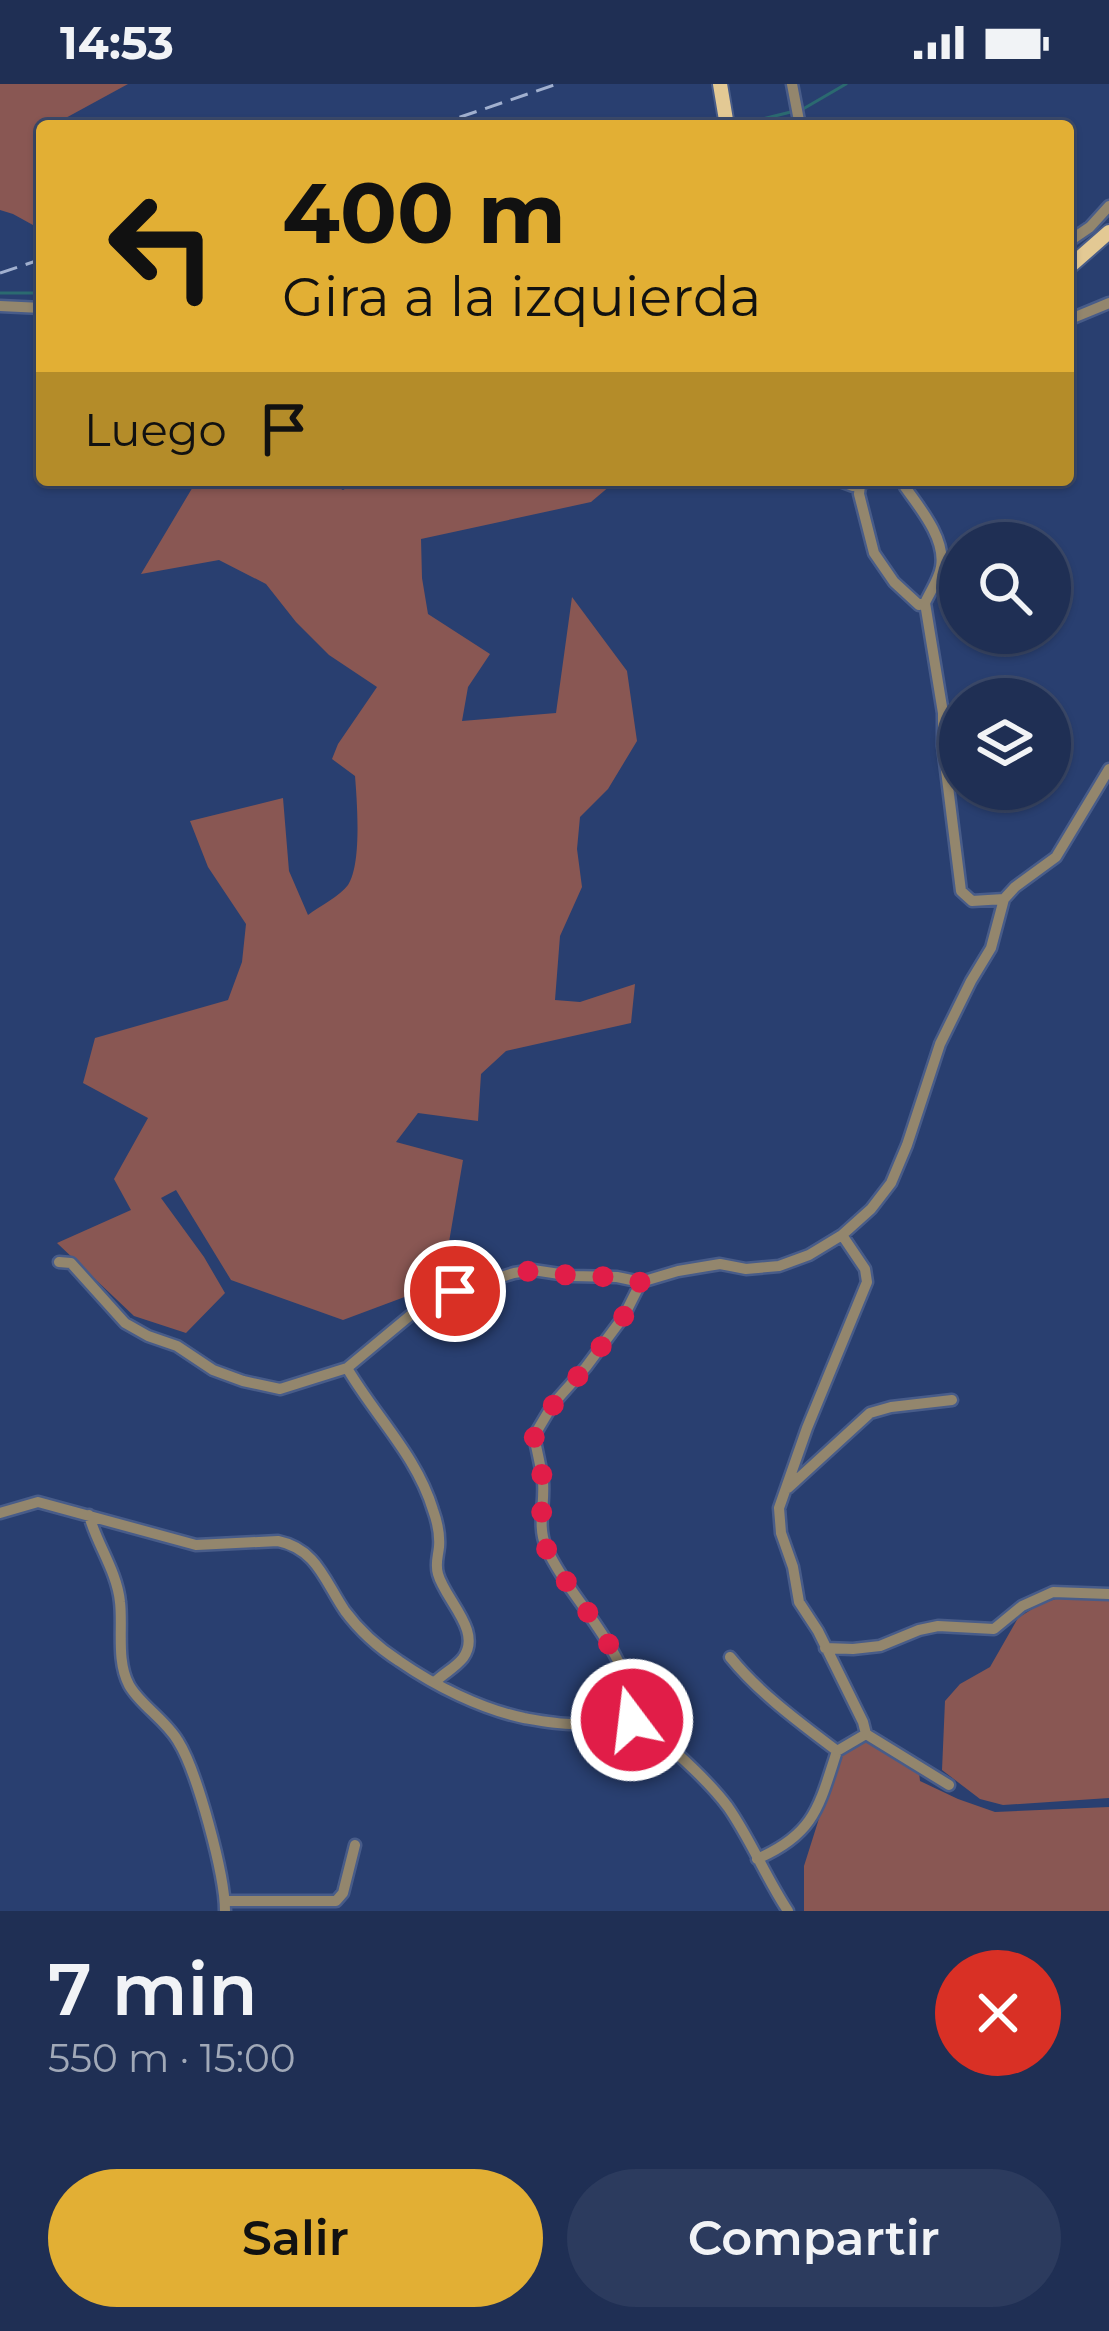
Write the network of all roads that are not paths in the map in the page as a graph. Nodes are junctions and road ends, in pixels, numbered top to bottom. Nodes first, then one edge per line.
1 (720, 84) edge
2 (794, 90) edge
3 (727, 120) edge
4 (799, 120) edge
5 (1109, 206) edge
6 (1109, 232) edge
7 (1074, 238) edge
8 (1074, 263) edge
9 (1109, 303) edge
10 (0, 306) edge
11 (36, 308) edge
12 (1074, 318) edge
13 (864, 486) edge
14 (906, 486) edge
15 (925, 603) junction
16 (1109, 769) edge
17 (1004, 899) junction
18 (842, 1235) junction
19 (59, 1262) dead end
20 (640, 1282) junction
21 (347, 1368) junction
22 (952, 1400) dead end
23 (785, 1490) junction
24 (0, 1513) edge
25 (89, 1515) junction
26 (1109, 1594) edge
27 (825, 1648) junction
28 (730, 1658) dead end
29 (435, 1682) junction
30 (632, 1720) junction
31 (866, 1734) junction
32 (837, 1750) junction
33 (950, 1785) dead end
34 (355, 1845) dead end
35 (757, 1859) junction
36 (225, 1906) edge
37 (788, 1911) edge

1 - 3 main road
2 - 4 street
5 - 7 street
6 - 8 main road
9 - 12 street
10 - 11 street
13 - 15 street
14 - 15 street
15 - 17 street
16 - 17 street
17 - 18 street
18 - 20 street
18 - 23 street
19 - 21 street
20 - 21 street
20 - 30 street
21 - 29 street
22 - 23 street
23 - 27 street
24 - 25 street
25 - 29 street
25 - 36 street
26 - 27 street
27 - 31 street
28 - 32 street
29 - 30 street
30 - 35 street
31 - 32 street
31 - 33 street
32 - 35 street
34 - 36 street
35 - 37 street

